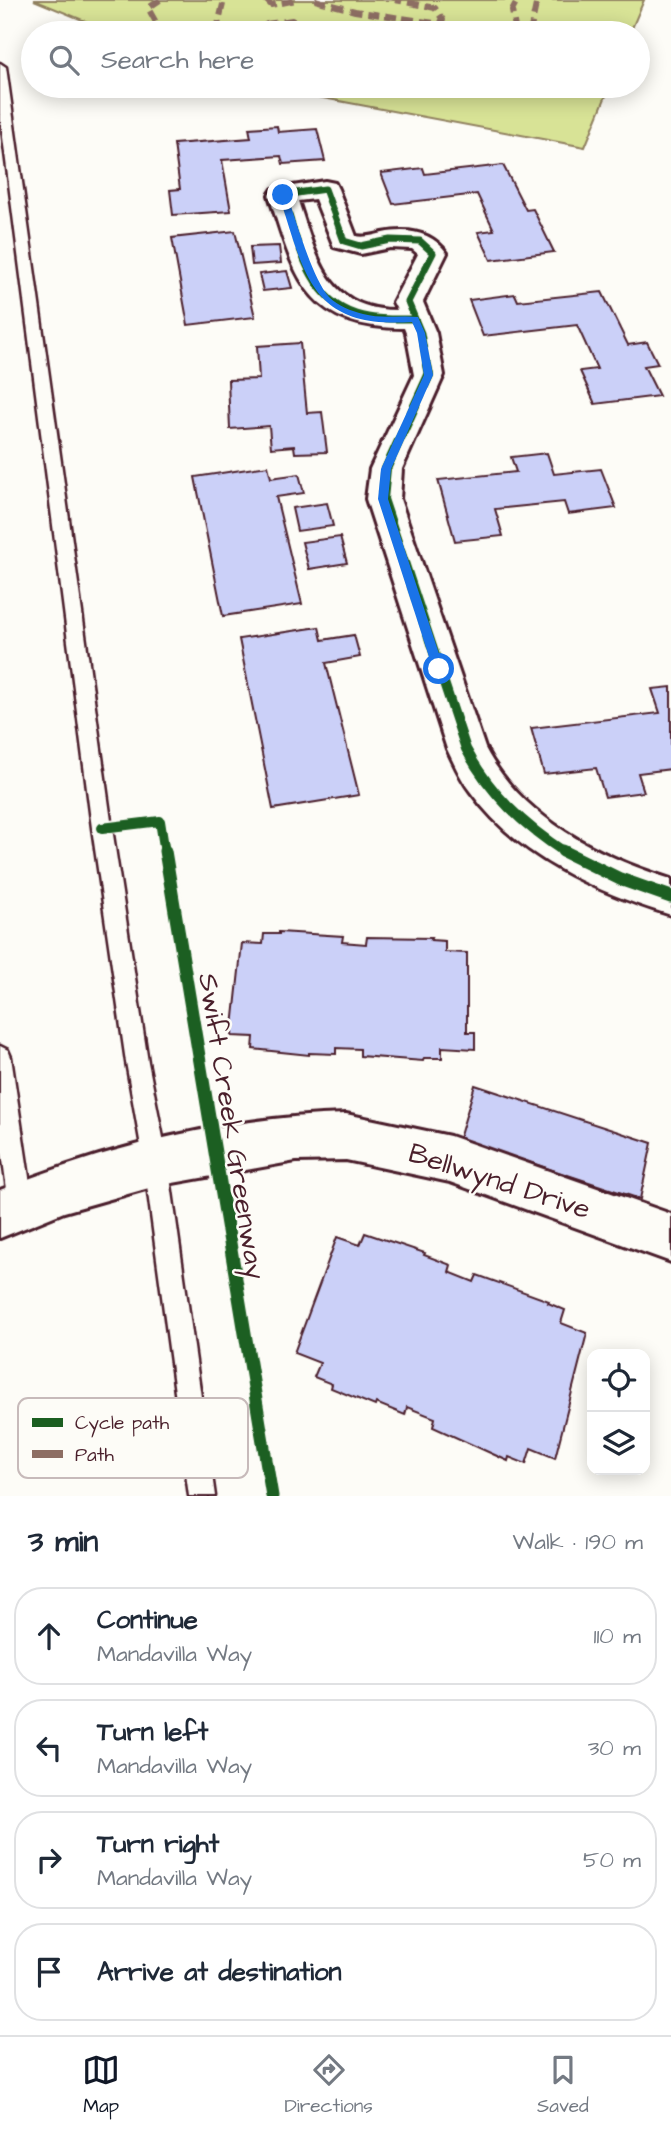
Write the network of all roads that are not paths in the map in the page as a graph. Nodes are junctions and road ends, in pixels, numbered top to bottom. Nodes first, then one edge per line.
1 (0, 67) edge
2 (415, 319) junction
3 (671, 897) edge
4 (0, 1057) edge
5 (156, 1163) junction
6 (11, 1209) edge
7 (671, 1238) edge
8 (188, 1398) edge
9 (200, 1478) edge
10 (202, 1496) edge

1 - 5 lane
2 - 2 street
2 - 3 street
4 - 6 lane
5 - 6 street, Bellwynd Drive
5 - 7 street, Bellwynd Drive
5 - 8 lane
9 - 10 lane

